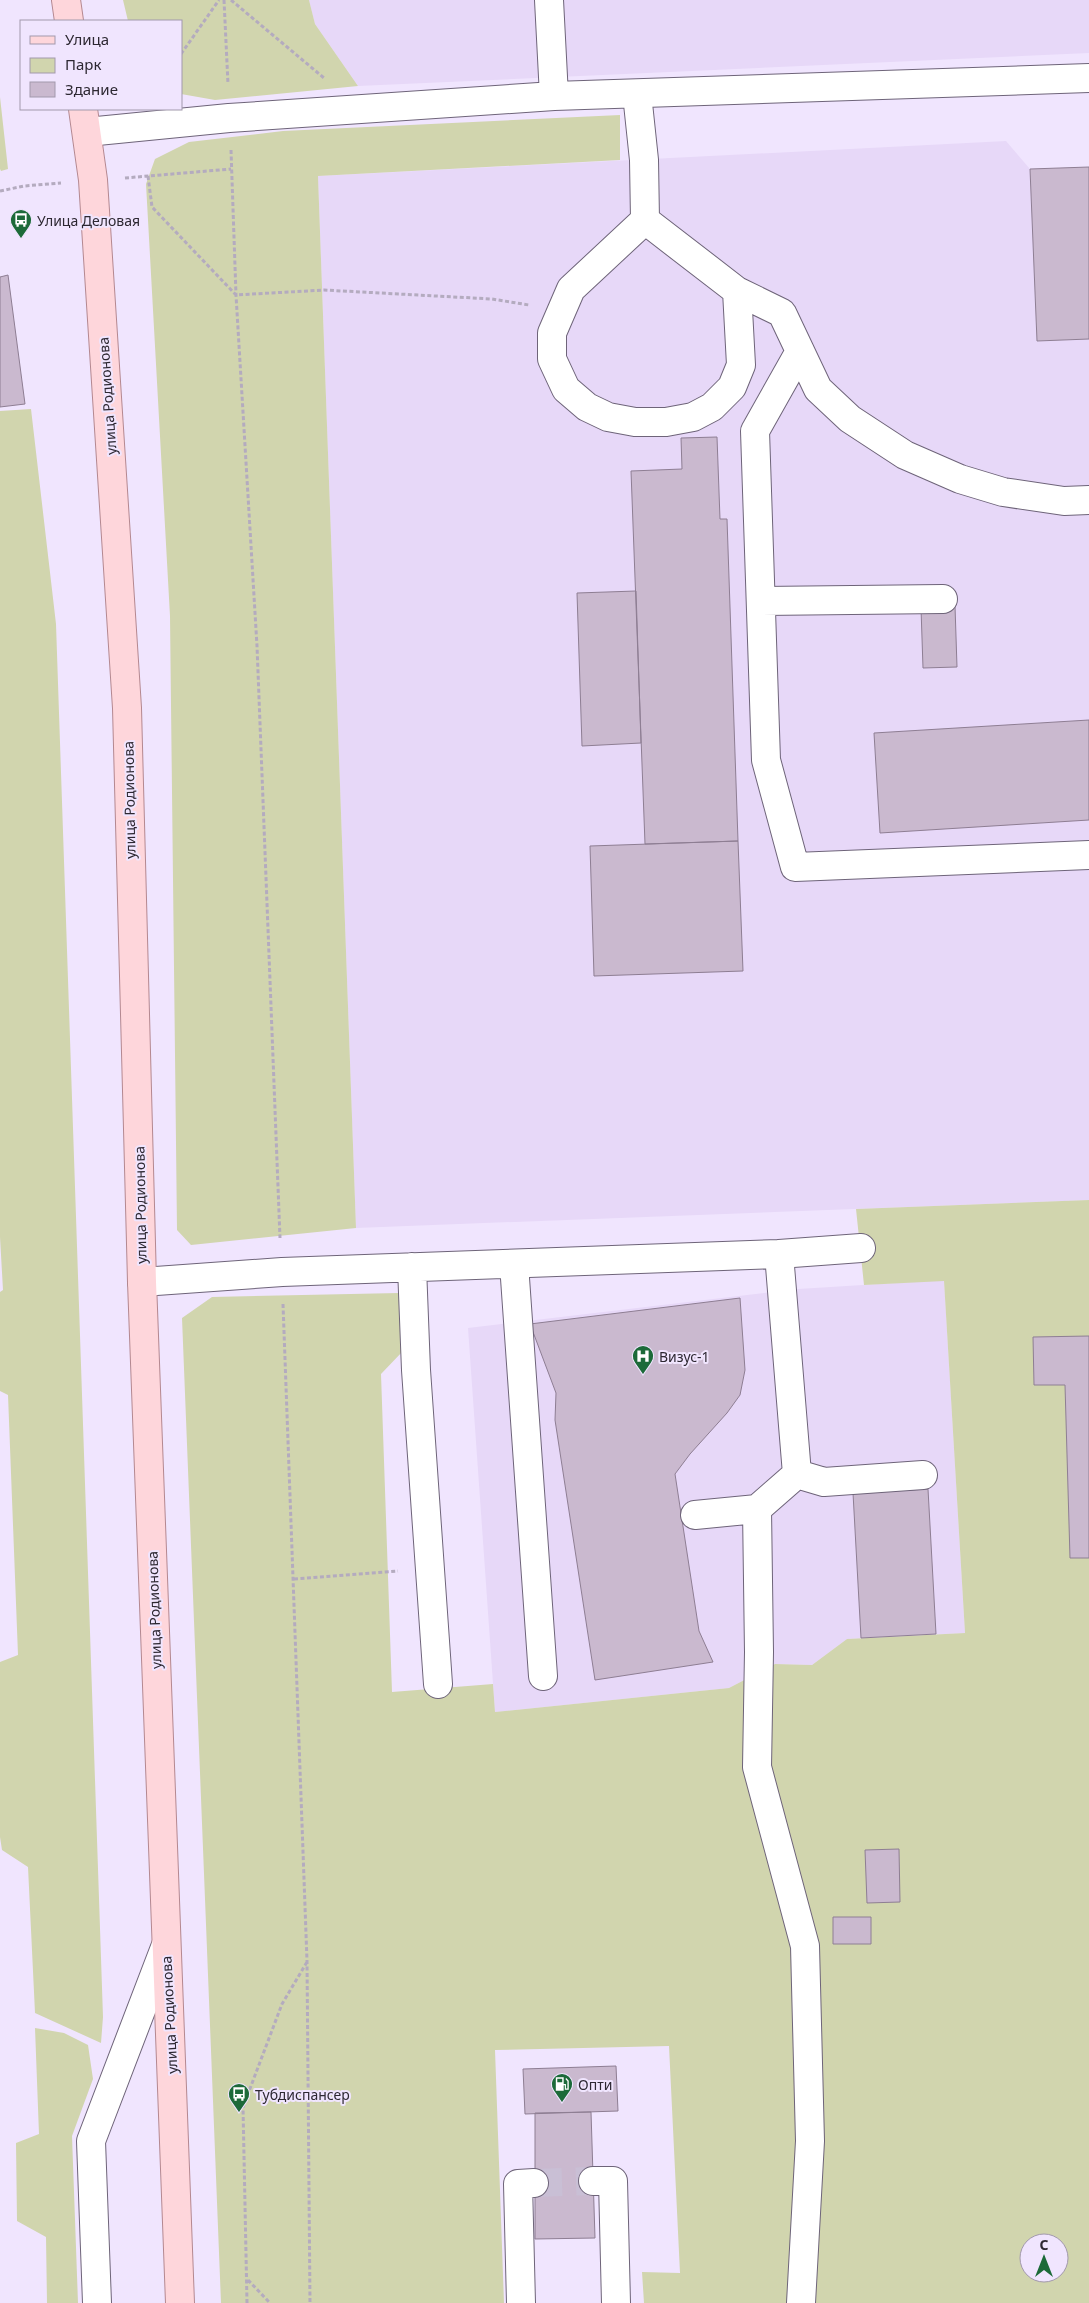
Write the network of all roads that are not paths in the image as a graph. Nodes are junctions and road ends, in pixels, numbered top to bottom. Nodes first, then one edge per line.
1 (66, 0) edge
2 (549, 0) edge
3 (69, 20) edge
4 (1089, 78) edge
5 (637, 94) junction
6 (554, 96) junction
7 (85, 121) edge
8 (645, 220) junction
9 (737, 291) junction
10 (800, 351) junction
11 (1089, 500) edge
12 (943, 599) dead end
13 (761, 601) junction
14 (1089, 855) edge
15 (861, 1248) dead end
16 (779, 1254) junction
17 (514, 1264) junction
18 (412, 1267) junction
19 (142, 1282) junction
20 (797, 1474) junction
21 (922, 1475) dead end
22 (757, 1509) junction
23 (696, 1515) dead end
24 (543, 1676) dead end
25 (438, 1684) dead end
26 (166, 1945) junction
27 (593, 2181) tunnel mouth
28 (534, 2183) tunnel mouth
29 (97, 2303) edge
30 (180, 2303) edge
31 (521, 2303) edge
32 (616, 2303) edge
33 (801, 2303) edge

1 - 3 main road
2 - 6 street
4 - 5 street
5 - 6 street
5 - 8 street
6 - 7 street
7 - 19 main road, улица Родионова
8 - 9 street
8 - 9 street
9 - 10 street
10 - 11 street
10 - 13 street
12 - 13 street
13 - 14 street
15 - 16 street
16 - 17 street
16 - 20 street
17 - 18 street
17 - 24 street
18 - 19 street
18 - 25 street
19 - 26 main road, улица Родионова
20 - 21 street
20 - 22 street
22 - 23 street
22 - 33 street
26 - 29 street
26 - 30 main road, улица Родионова
27 - 32 street
28 - 31 street

